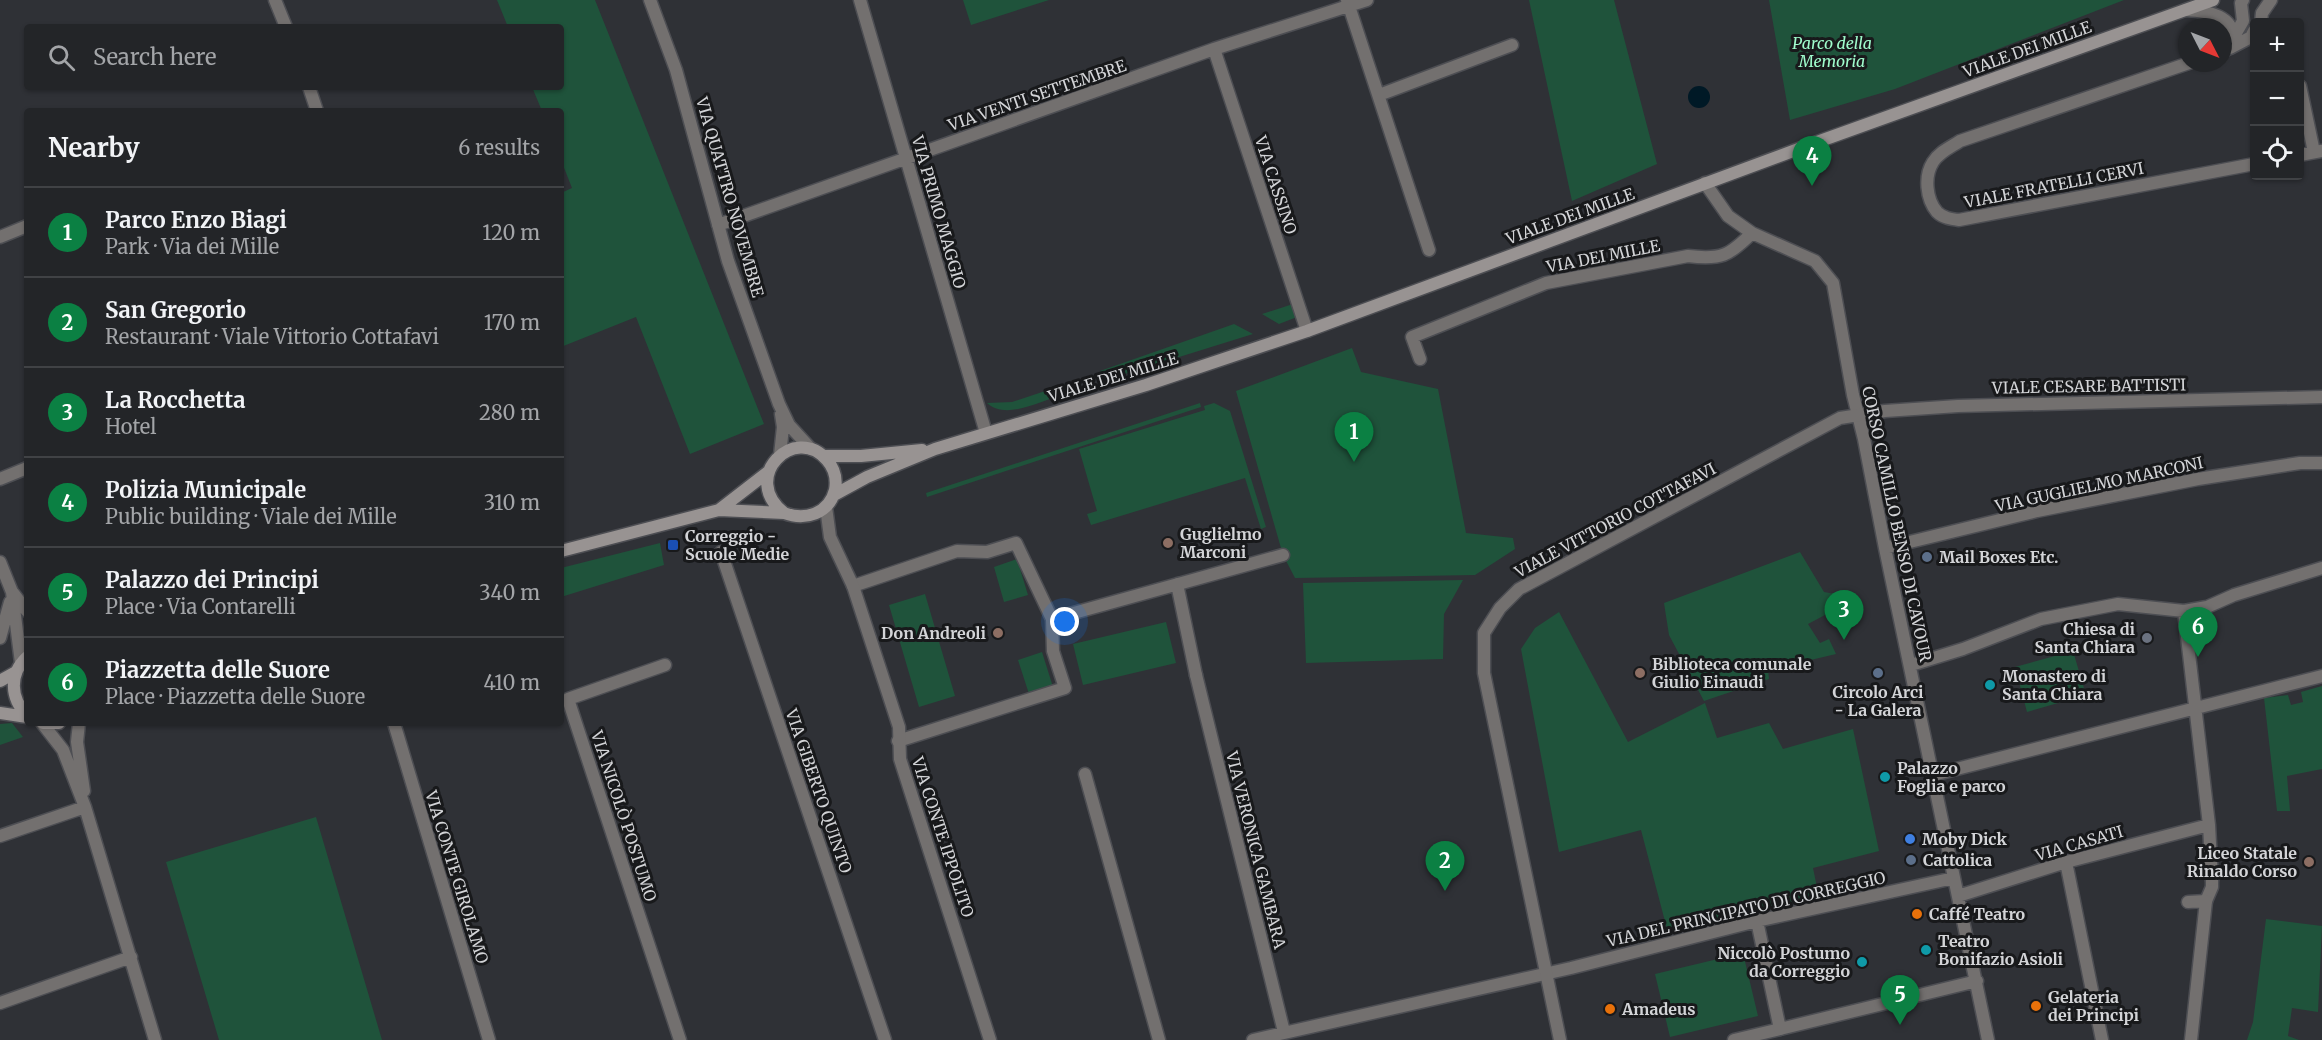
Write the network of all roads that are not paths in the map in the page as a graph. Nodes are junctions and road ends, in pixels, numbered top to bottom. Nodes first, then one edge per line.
1 (275, 0) edge
2 (650, 0) edge
3 (860, 0) edge
4 (1367, 0) edge
5 (2213, 0) edge
6 (2243, 0) edge
7 (2271, 0) edge
8 (1348, 3) edge
9 (2185, 10) junction
10 (2221, 18) edge
11 (2261, 18) edge
12 (284, 24) edge
13 (2250, 37) edge
14 (2232, 40) edge
15 (1512, 45) dead end
16 (2232, 46) edge
17 (1214, 50) junction
18 (2178, 67) edge
19 (310, 90) edge
20 (1379, 95) junction
21 (2304, 100) edge
22 (316, 108) edge
23 (2318, 151) edge
24 (907, 158) junction
25 (2250, 165) edge
26 (1705, 183) junction
27 (718, 225) junction
28 (24, 227) edge
29 (1752, 233) junction
30 (0, 237) edge
31 (1429, 250) dead end
32 (1306, 331) junction
33 (1420, 359) dead end
34 (2322, 398) edge
35 (779, 404) junction
36 (1858, 415) junction
37 (986, 433) junction
38 (935, 448) junction
39 (811, 449) junction
40 (780, 455) junction
41 (823, 456) junction
42 (2322, 463) edge
43 (24, 469) edge
44 (768, 472) junction
45 (0, 479) edge
46 (834, 495) junction
47 (826, 507) junction
48 (719, 510) junction
49 (784, 513) junction
50 (1885, 548) junction
51 (564, 550) edge
52 (721, 552) dead end
53 (1283, 555) dead end
54 (0, 562) edge
55 (2322, 568) edge
56 (1177, 584) junction
57 (853, 586) junction
58 (12, 592) junction
59 (24, 607) edge
60 (2184, 610) junction
61 (1052, 619) junction
62 (0, 638) edge
63 (21, 664) edge
64 (665, 665) dead end
65 (1911, 665) junction
66 (2322, 676) edge
67 (0, 681) edge
68 (2197, 706) junction
69 (0, 713) edge
70 (24, 713) edge
71 (24, 716) edge
72 (45, 726) edge
73 (79, 726) edge
74 (395, 726) edge
75 (898, 741) junction
76 (1085, 774) dead end
77 (1933, 775) junction
78 (85, 807) junction
79 (2209, 825) junction
80 (0, 836) edge
81 (2066, 862) junction
82 (1954, 878) junction
83 (1958, 896) junction
84 (2206, 901) junction
85 (2188, 902) dead end
86 (1757, 921) junction
87 (130, 957) junction
88 (1547, 973) junction
89 (1977, 981) junction
90 (0, 1003) edge
91 (1779, 1029) junction
92 (1284, 1032) junction
93 (1260, 1039) edge
94 (155, 1040) edge
95 (489, 1040) edge
96 (680, 1040) edge
97 (885, 1040) edge
98 (990, 1040) edge
99 (1159, 1040) edge
100 (1560, 1040) edge
101 (1734, 1040) edge
102 (1988, 1040) edge
103 (2102, 1040) edge
104 (2191, 1040) edge

1 - 12 street
2 - 27 street, VIA QUATTRO NOVEMBRE
3 - 24 street, VIA PRIMO MAGGIO
4 - 8 street, VIA VENTI SETTEMBRE
5 - 9 main road, VIALE DEI MILLE
6 - 14 street
7 - 11 street
8 - 17 street, VIA VENTI SETTEMBRE
8 - 20 street
9 - 10 street
9 - 26 main road, VIALE DEI MILLE
13 - 16 street
15 - 20 street
17 - 24 street, VIA VENTI SETTEMBRE
17 - 32 street, VIA CASSINO
18 - 25 street, VIALE FRATELLI CERVI
19 - 22 street
20 - 31 street
21 - 23 street
24 - 27 street, VIA VENTI SETTEMBRE
24 - 37 street, VIA PRIMO MAGGIO
26 - 29 street, CORSO CAMILLO BENSO DI CAVOUR
26 - 32 main road, VIALE DEI MILLE
27 - 35 street, VIA QUATTRO NOVEMBRE
28 - 30 street
29 - 33 street, VIA DEI MILLE
29 - 36 street, CORSO CAMILLO BENSO DI CAVOUR
32 - 37 main road, VIALE DEI MILLE
34 - 36 street, VIALE CESARE BATTISTI
35 - 39 street, VIA QUATTRO NOVEMBRE
35 - 40 street, VIA QUATTRO NOVEMBRE
36 - 50 street, CORSO CAMILLO BENSO DI CAVOUR
36 - 88 street, VIALE VITTORIO COTTAFAVI
37 - 38 main road, VIALE DEI MILLE
38 - 41 main road, VIALE DEI MILLE
38 - 46 main road, VIALE DEI MILLE
39 - 40 main road
39 - 41 main road
40 - 44 main road
41 - 46 main road
42 - 50 street, VIA GUGLIELMO MARCONI
43 - 45 street
44 - 48 main road
44 - 49 main road
46 - 47 main road, VIALE DEI MILLE
47 - 49 main road
47 - 57 street, VIA CONTE IPPOLITO
48 - 49 main road
48 - 51 main road
50 - 65 street, CORSO CAMILLO BENSO DI CAVOUR
52 - 97 street, VIA GIBERTO QUINTO
53 - 56 street
54 - 58 street
55 - 60 street
56 - 61 street
56 - 92 street, VIA VERONICA GAMBARA
57 - 61 street
57 - 75 street, VIA CONTE IPPOLITO
58 - 59 street
58 - 62 street
58 - 63 street
60 - 65 street
60 - 68 street
61 - 75 street
63 - 67 main road
63 - 70 main road
64 - 96 street, VIA NICOLÒ POSTUMO
65 - 77 street, CORSO CAMILLO BENSO DI CAVOUR
66 - 68 street
68 - 77 street
68 - 79 street
69 - 71 main road
72 - 78 street
73 - 78 street
74 - 95 street, VIA CONTE GIROLAMO
75 - 98 street, VIA CONTE IPPOLITO
76 - 99 street
77 - 82 street, CORSO CAMILLO BENSO DI CAVOUR
78 - 80 street
78 - 87 street
79 - 81 street, VIA CASATI
79 - 84 street
81 - 83 street, VIA CASATI
81 - 103 street
82 - 83 street, CORSO CAMILLO BENSO DI CAVOUR
82 - 86 street, VIA DEL PRINCIPATO DI CORREGGIO
83 - 89 street, CORSO CAMILLO BENSO DI CAVOUR
84 - 85 street
84 - 104 street
86 - 88 street, VIA DEL PRINCIPATO DI CORREGGIO
86 - 91 street
87 - 90 street
87 - 94 street
88 - 92 street
88 - 100 street, VIALE VITTORIO COTTAFAVI
89 - 91 street
89 - 102 street, CORSO CAMILLO BENSO DI CAVOUR
91 - 101 street
92 - 93 street

